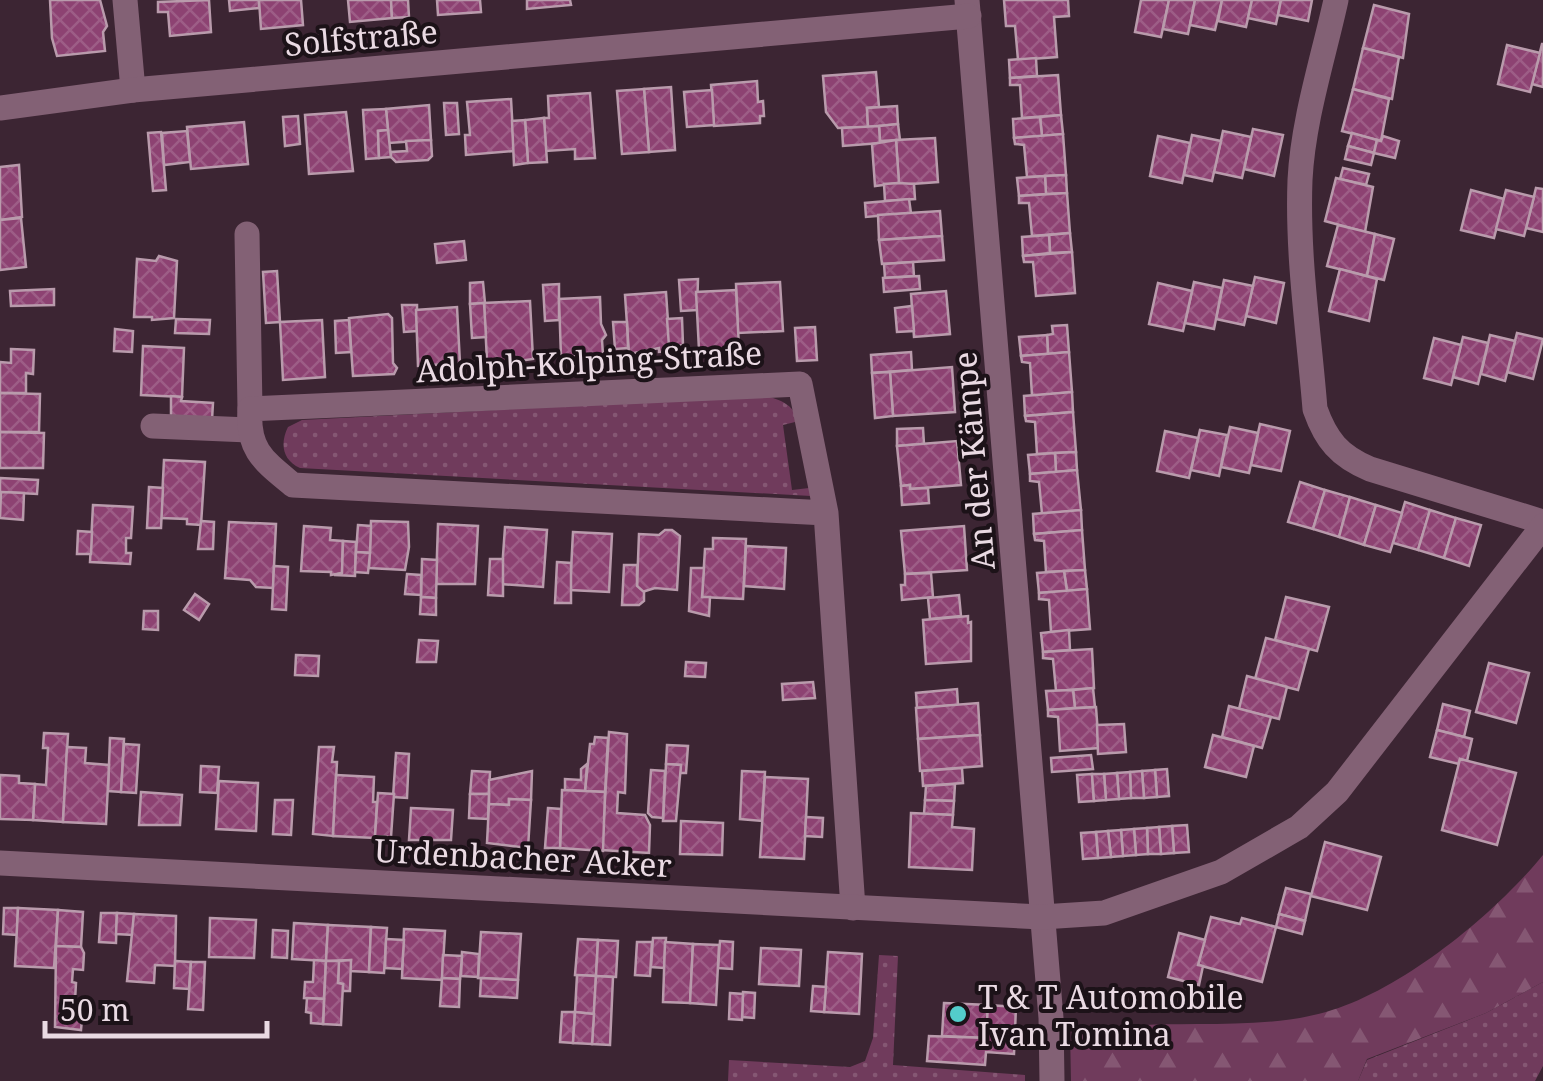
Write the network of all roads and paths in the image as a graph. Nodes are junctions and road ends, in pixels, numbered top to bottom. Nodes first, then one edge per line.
1 (125, 0) edge
2 (1336, 0) edge
3 (968, 8) edge
4 (134, 90) junction
5 (0, 108) edge
6 (247, 234) dead end
7 (249, 420) junction
8 (153, 426) dead end
9 (826, 513) junction
10 (1543, 524) edge
11 (0, 864) edge
12 (853, 908) junction
13 (1042, 916) junction
14 (1052, 1081) edge

1 - 4 street
2 - 10 street
3 - 4 street, Solfstraße
3 - 13 street, An der Kämpe
4 - 5 street, Solfstraße
6 - 7 street
7 - 8 street, Adolph-Kolping-Straße
7 - 9 street
7 - 9 street, Adolph-Kolping-Straße
9 - 12 street, Adolph-Kolping-Straße
10 - 13 street, Urdenbacher Acker
11 - 12 street, Urdenbacher Acker
12 - 13 street, Urdenbacher Acker
13 - 14 street, An der Kämpe

